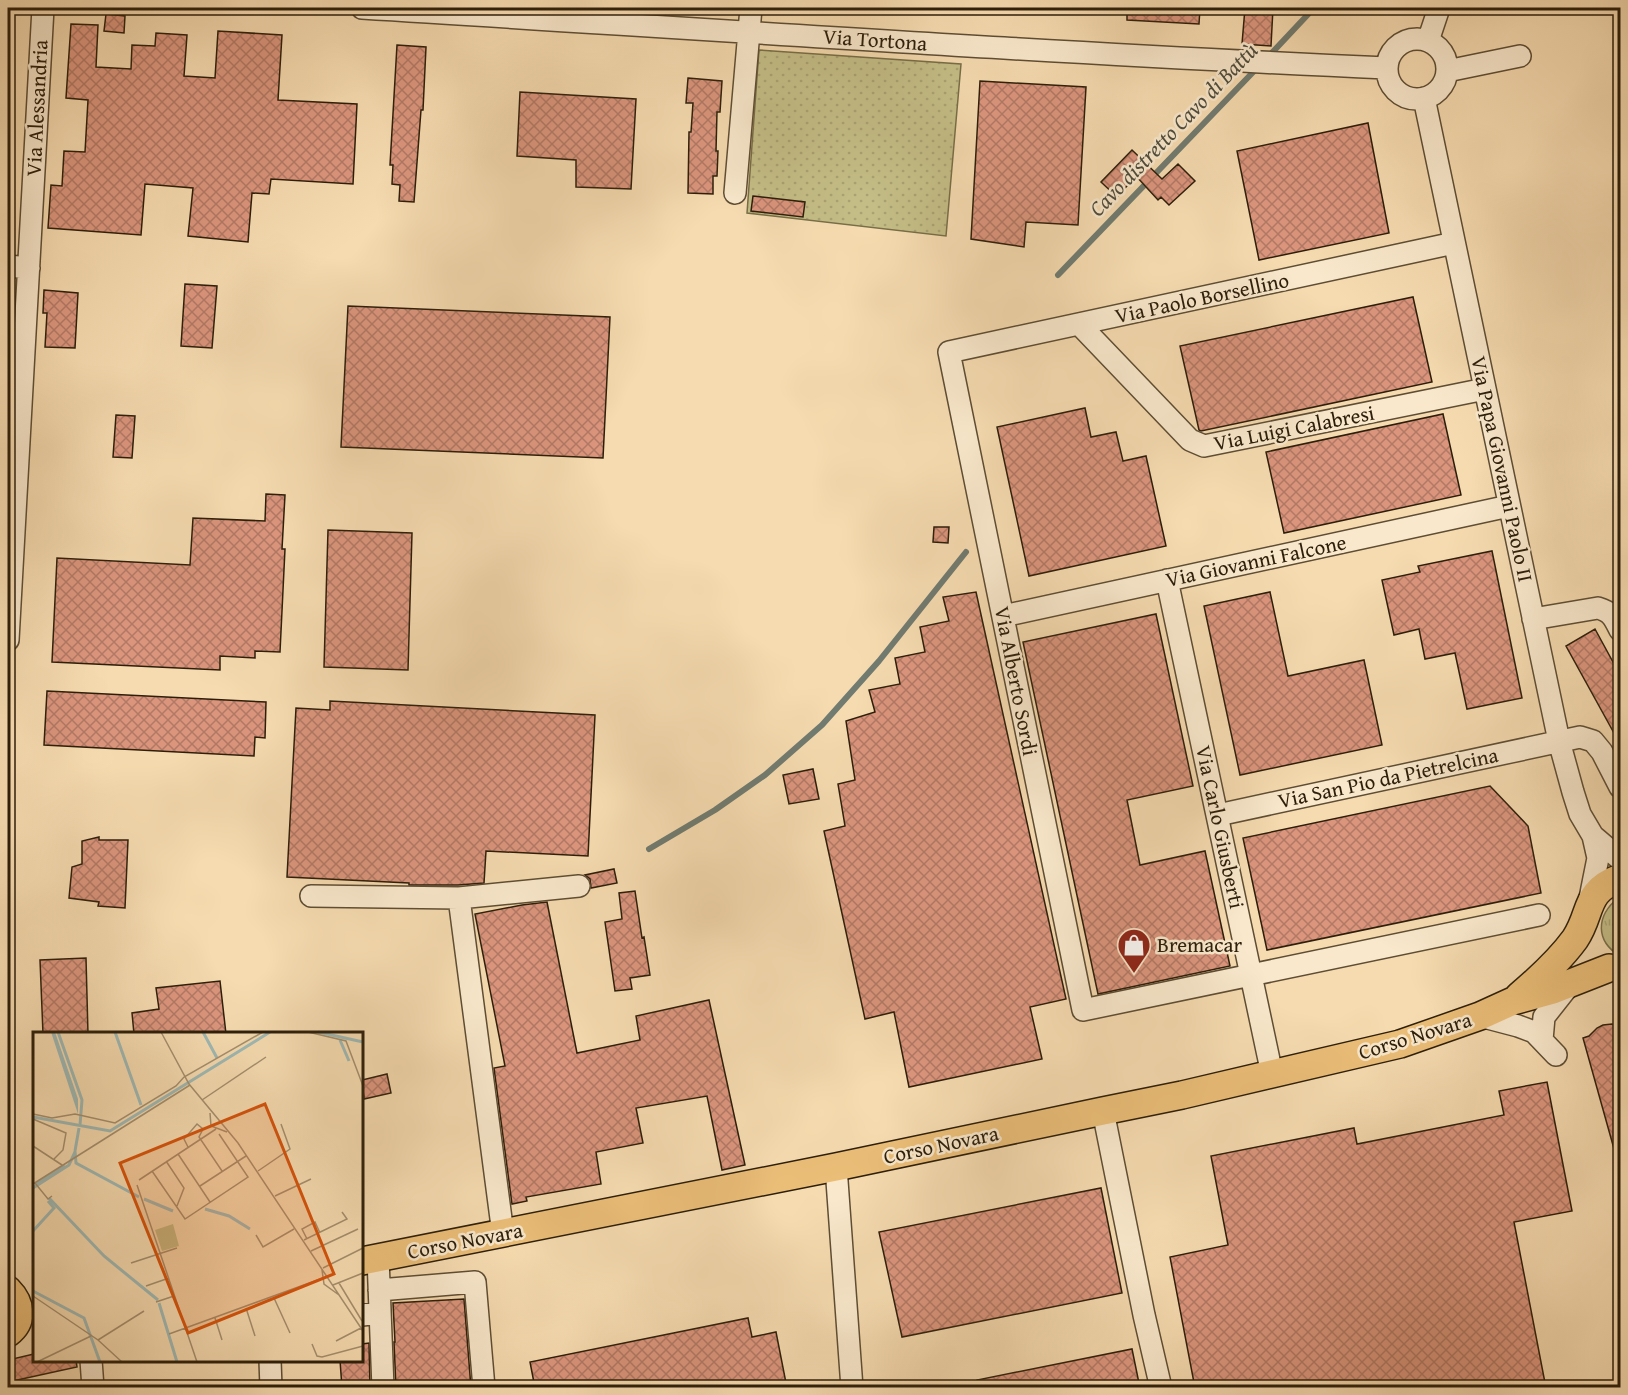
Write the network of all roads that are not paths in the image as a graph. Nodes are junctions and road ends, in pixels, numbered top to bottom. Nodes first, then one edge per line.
1 (43, 8) edge
2 (363, 8) edge
3 (751, 8) edge
4 (1439, 8) edge
5 (513, 12) edge
6 (749, 32) junction
7 (1428, 41) junction
8 (1520, 56) dead end
9 (1387, 68) junction
10 (1447, 71) junction
11 (1424, 98) junction
12 (735, 193) dead end
13 (1454, 243) junction
14 (8, 266) edge
15 (29, 268) junction
16 (1079, 324) junction
17 (949, 352) joint
18 (1485, 389) junction
19 (1509, 506) junction
20 (10, 554) edge
21 (1167, 580) junction
22 (1003, 616) junction
23 (1533, 620) junction
24 (1620, 630) edge
25 (8, 640) edge
26 (1559, 741) junction
27 (1620, 787) edge
28 (1218, 815) junction
29 (1593, 836) junction
30 (1620, 859) edge
31 (1620, 878) edge
32 (579, 886) dead end
33 (311, 896) dead end
34 (459, 898) junction
35 (1586, 914) junction
36 (1539, 915) dead end
37 (1617, 973) edge
38 (1250, 975) junction
39 (1570, 984) junction
40 (1513, 1001) junction
41 (1480, 1016) junction
42 (1272, 1074) junction
43 (1103, 1111) junction
44 (836, 1167) junction
45 (503, 1234) junction
46 (370, 1259) edge
47 (379, 1290) junction
48 (19, 1296) edge
49 (371, 1314) edge
50 (18, 1330) edge
51 (91, 1362) edge
52 (270, 1362) edge
53 (93, 1388) edge
54 (271, 1388) edge
55 (383, 1388) edge
56 (484, 1388) edge
57 (852, 1388) edge
58 (1161, 1388) edge

1 - 15 street, Via Alessandria
2 - 5 street, Via Tortona
3 - 6 street
4 - 7 street
5 - 6 street, Via Tortona
6 - 9 street, Via Tortona
6 - 12 street
7 - 9 street
7 - 10 street
8 - 10 street
9 - 11 street
10 - 11 street
11 - 13 street, Via Papa Giovanni Paolo II
13 - 16 street, Via Paolo Borsellino
13 - 18 street, Via Papa Giovanni Paolo II
14 - 15 street
15 - 20 street, Via Alessandria
16 - 17 street, Via Paolo Borsellino
16 - 18 street, Via Luigi Calabresi
17 - 22 street, Via Alberto Sordi
18 - 19 street, Via Papa Giovanni Paolo II
19 - 21 street, Via Giovanni Falcone
19 - 23 street, Via Papa Giovanni Paolo II
20 - 25 street, Via Alessandria
21 - 22 street, Via Giovanni Falcone
21 - 28 street, Via Carlo Giusberti
22 - 38 street, Via Alberto Sordi
23 - 24 street
23 - 26 street, Via Papa Giovanni Paolo II
26 - 27 street, Via San Pio da Pietrelcina
26 - 28 street, Via San Pio da Pietrelcina
26 - 29 street, Via Papa Giovanni Paolo II
28 - 38 street, Via Carlo Giusberti
29 - 30 street, Via Papa Giovanni Paolo II
29 - 35 street, Via Papa Giovanni Paolo II
31 - 35 main road, Corso Novara
32 - 34 street
33 - 34 street
34 - 45 street
35 - 37 main road, Corso Novara
35 - 40 main road, Corso Novara
36 - 38 street
37 - 39 main road, Corso Novara
38 - 42 street, Via Carlo Giusberti
39 - 40 main road, Corso Novara
39 - 41 street
40 - 41 main road, Corso Novara
41 - 42 main road, Corso Novara
42 - 43 main road, Corso Novara
43 - 44 main road, Corso Novara
43 - 58 street
44 - 45 main road, Corso Novara
44 - 57 street
45 - 46 main road, Corso Novara
46 - 47 street
47 - 49 street
47 - 56 street
48 - 50 main road
49 - 55 street
51 - 53 street
52 - 54 street

